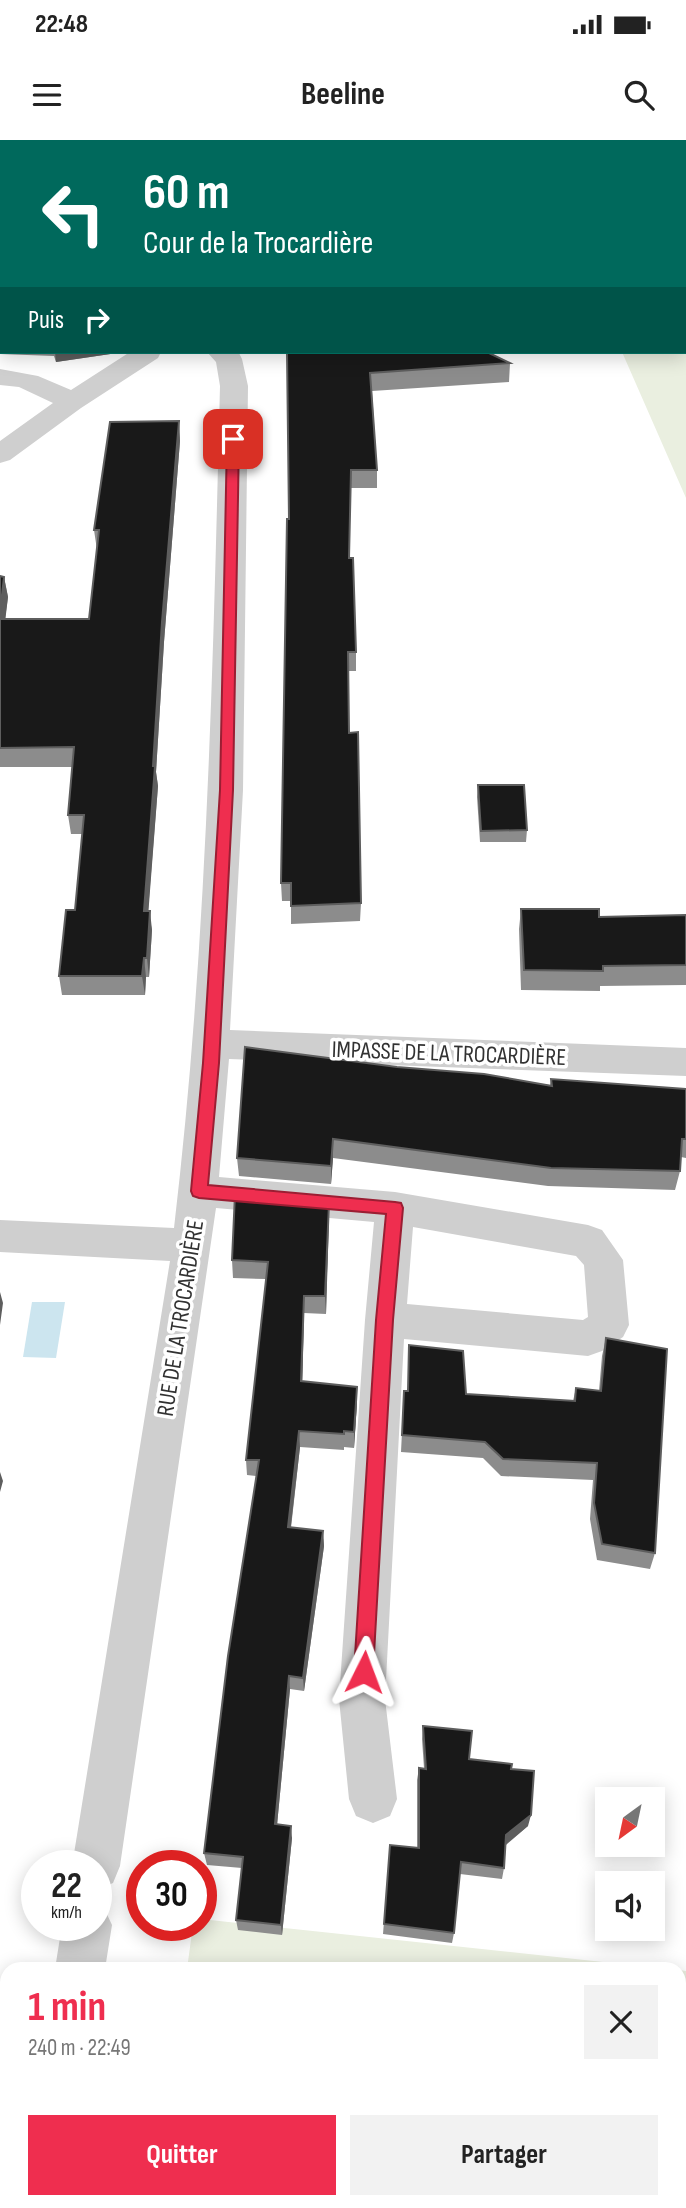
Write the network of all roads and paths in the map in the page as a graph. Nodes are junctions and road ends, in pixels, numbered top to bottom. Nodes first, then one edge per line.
1 (145, 354) edge
2 (222, 354) edge
3 (0, 377) edge
4 (71, 402) junction
5 (0, 454) edge
6 (212, 1044) junction
7 (686, 1062) edge
8 (199, 1191) junction
9 (395, 1208) junction
10 (0, 1237) edge
11 (192, 1246) junction
12 (385, 1320) junction
13 (373, 1799) dead end
14 (98, 1850) edge
15 (84, 1941) edge
16 (81, 1962) edge

1 - 4 street
2 - 6 street, RUE DE LA TROCARDIÈRE
3 - 4 street
4 - 5 street
6 - 7 street, IMPASSE DE LA TROCARDIÈRE
6 - 8 street, RUE DE LA TROCARDIÈRE
8 - 9 street
8 - 11 street, RUE DE LA TROCARDIÈRE
9 - 12 street
9 - 12 street
10 - 11 street
11 - 14 street, RUE DE LA TROCARDIÈRE
12 - 13 street
15 - 16 street

